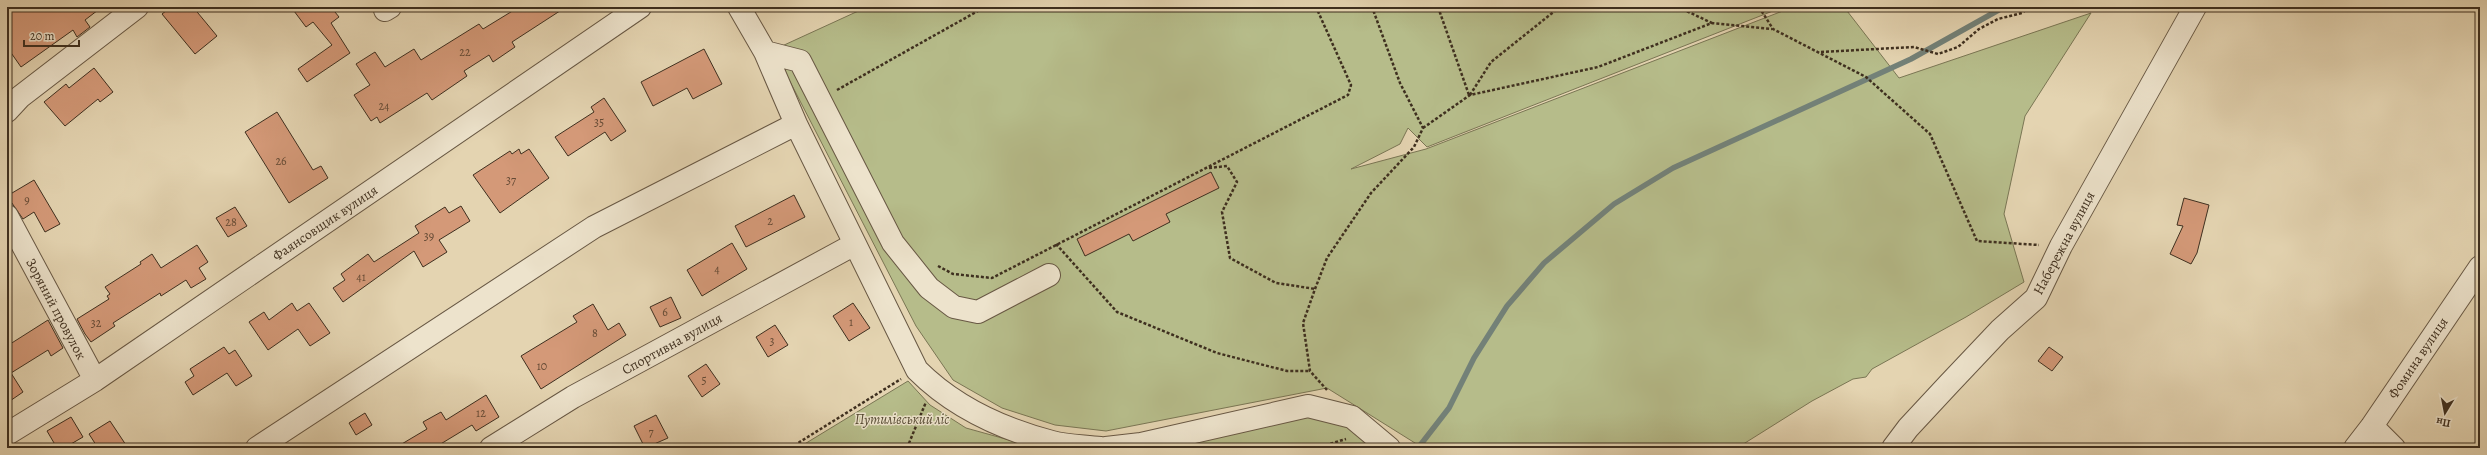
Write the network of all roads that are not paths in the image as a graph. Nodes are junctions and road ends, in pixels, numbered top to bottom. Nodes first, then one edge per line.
1 (137, 7) edge
2 (640, 7) edge
3 (739, 7) edge
4 (2195, 7) edge
5 (765, 52) junction
6 (7, 111) edge
7 (796, 124) junction
8 (7, 216) edge
9 (855, 244) junction
10 (2480, 267) edge
11 (1050, 275) dead end
12 (95, 380) junction
13 (2372, 426) junction
14 (7, 434) edge
15 (257, 448) edge
16 (491, 448) edge
17 (1100, 448) edge
18 (1106, 448) edge
19 (1389, 448) edge
20 (1893, 448) edge
21 (2355, 448) edge
22 (2394, 448) edge

1 - 6 street
2 - 12 street, Фаянсовщик вулиця
3 - 5 street
4 - 20 street, Набережна вулиця
5 - 7 street
5 - 11 street
7 - 9 street
7 - 15 street
8 - 12 street, Зоряний провулок
9 - 16 street, Спортивна вулиця
9 - 17 street
10 - 13 street, Фомина вулиця
12 - 14 street, Фаянсовщик вулиця
13 - 21 street, Фомина вулиця
13 - 22 street
18 - 19 street

